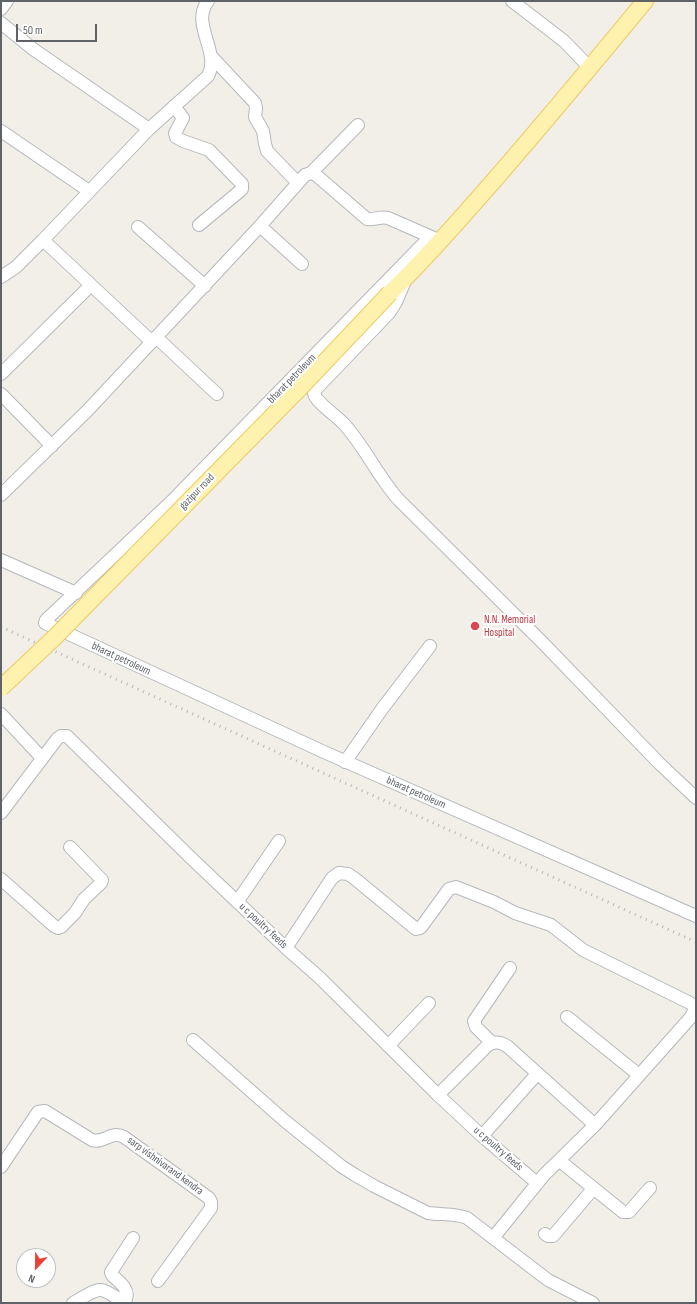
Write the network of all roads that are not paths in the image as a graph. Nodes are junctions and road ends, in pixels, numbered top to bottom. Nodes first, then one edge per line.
1 (7, 1) edge
2 (208, 1) edge
3 (512, 1) edge
4 (645, 1) edge
5 (1, 9) edge
6 (1, 23) edge
7 (211, 56) junction
8 (590, 68) junction
9 (174, 106) junction
10 (358, 125) dead end
11 (149, 129) junction
12 (1, 131) edge
13 (311, 173) junction
14 (298, 184) junction
15 (89, 191) junction
16 (199, 225) dead end
17 (260, 226) junction
18 (138, 227) dead end
19 (436, 239) junction
20 (43, 240) junction
21 (302, 264) dead end
22 (1, 277) edge
23 (406, 278) junction
24 (91, 285) junction
25 (205, 286) junction
26 (154, 339) junction
27 (1, 374) edge
28 (1, 394) edge
29 (217, 394) dead end
30 (52, 446) junction
31 (1, 495) edge
32 (1, 560) edge
33 (76, 593) junction
34 (430, 646) dead end
35 (1, 688) edge
36 (1, 714) edge
37 (42, 758) junction
38 (345, 762) junction
39 (696, 798) edge
40 (1, 812) edge
41 (279, 841) dead end
42 (70, 846) dead end
43 (1, 879) edge
44 (237, 902) junction
45 (696, 916) edge
46 (286, 948) junction
47 (510, 968) dead end
48 (429, 1003) dead end
49 (695, 1009) edge
50 (567, 1017) dead end
51 (193, 1040) dead end
52 (492, 1043) junction
53 (388, 1046) junction
54 (537, 1074) junction
55 (639, 1075) junction
56 (438, 1095) junction
57 (595, 1125) junction
58 (482, 1136) junction
59 (560, 1160) junction
60 (3, 1164) edge
61 (537, 1183) junction
62 (650, 1188) dead end
63 (593, 1189) junction
64 (545, 1234) dead end
65 (134, 1238) dead end
66 (493, 1238) junction
67 (158, 1281) dead end
68 (73, 1303) edge
69 (593, 1303) edge

1 - 5 street
2 - 7 street
3 - 8 street
4 - 8 main road, gazipur road
6 - 11 street
7 - 9 street
7 - 14 street
8 - 19 main road, gazipur road
9 - 11 street
9 - 16 street
10 - 13 street
11 - 15 street
12 - 15 street
13 - 14 street
13 - 19 street
14 - 17 street
15 - 20 street
17 - 21 street
17 - 25 street
18 - 25 street
19 - 23 main road, gazipur road
19 - 33 street, bharat petroleum
20 - 22 street
20 - 24 street
23 - 35 main road, gazipur road, bridge
23 - 39 street
24 - 26 street
24 - 27 street
25 - 26 street
26 - 29 street
26 - 30 street
28 - 30 street
30 - 31 street
32 - 33 street
33 - 38 street, bharat petroleum
34 - 38 street
36 - 37 street
37 - 40 street, u c poultry feeds
37 - 44 street, u c poultry feeds
38 - 45 street, bharat petroleum
41 - 44 street
42 - 43 street
44 - 46 street, u c poultry feeds
46 - 49 street
46 - 53 street, u c poultry feeds
47 - 52 street
48 - 53 street
49 - 55 street
50 - 55 street
51 - 66 street
52 - 54 street
52 - 56 street
53 - 56 street, u c poultry feeds
54 - 57 street
54 - 58 street
55 - 57 street
56 - 58 street, u c poultry feeds
57 - 59 street
58 - 61 street, u c poultry feeds
59 - 61 street
59 - 63 street
60 - 67 street, sarp vishnivarand kendra
61 - 66 street
62 - 63 street
63 - 64 street
65 - 68 street
66 - 69 street

